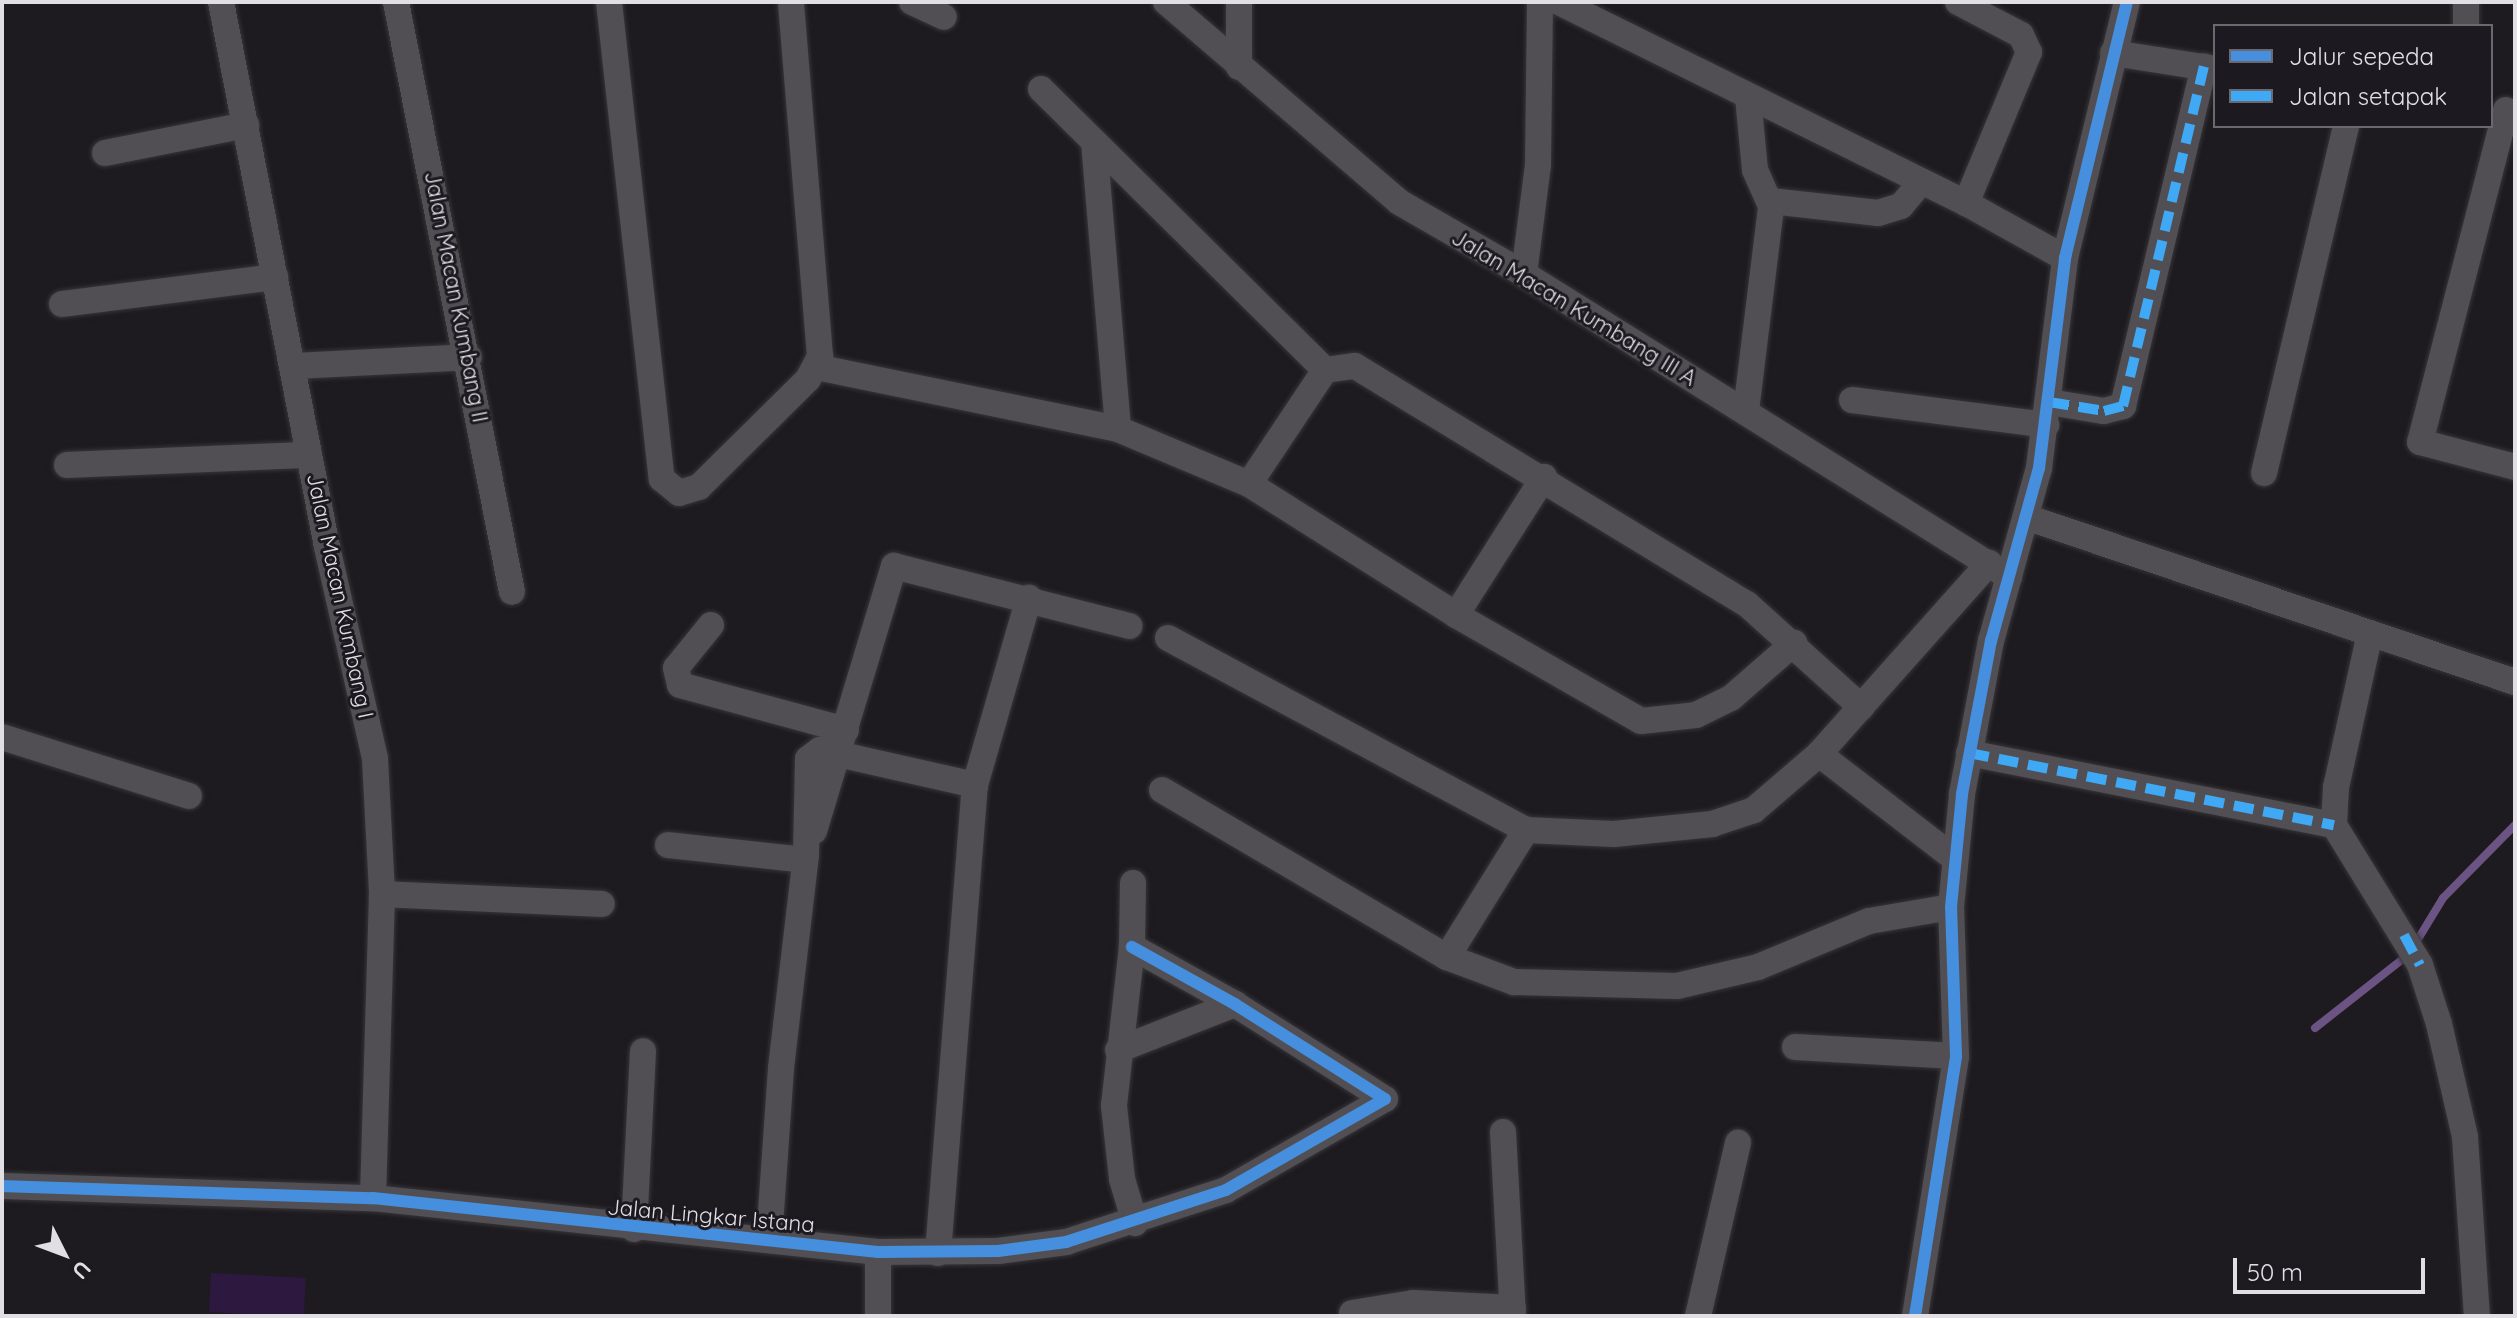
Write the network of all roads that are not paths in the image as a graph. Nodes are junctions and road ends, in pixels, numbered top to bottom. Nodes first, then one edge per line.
1 (221, 2) edge
2 (396, 2) edge
3 (609, 2) edge
4 (791, 2) edge
5 (912, 2) edge
6 (1166, 2) edge
7 (1239, 2) edge
8 (1540, 2) edge
9 (1559, 2) edge
10 (1958, 2) edge
11 (2127, 2) edge
12 (2466, 2) edge
13 (944, 17) dead end
14 (2466, 24) edge
15 (2113, 53) junction
16 (1239, 67) junction
17 (2209, 68) edge
18 (1041, 89) dead end
19 (1748, 97) junction
20 (2504, 110) edge
21 (246, 125) junction
22 (2346, 128) edge
23 (1094, 142) junction
24 (105, 153) dead end
25 (1921, 182) junction
26 (1771, 201) junction
27 (1966, 203) junction
28 (2065, 258) junction
29 (1524, 274) junction
30 (275, 277) junction
31 (62, 304) dead end
32 (469, 357) junction
33 (293, 366) junction
34 (816, 367) junction
35 (1325, 370) junction
36 (1852, 400) dead end
37 (1746, 411) junction
38 (2048, 414) junction
39 (1118, 429) junction
40 (309, 455) junction
41 (67, 465) dead end
42 (2515, 467) edge
43 (2264, 473) dead end
44 (1544, 477) junction
45 (1249, 484) junction
46 (2026, 517) junction
47 (1999, 570) junction
48 (512, 592) dead end
49 (1029, 598) junction
50 (1456, 615) junction
51 (711, 625) dead end
52 (1129, 626) dead end
53 (2370, 633) junction
54 (1168, 638) dead end
55 (1794, 643) junction
56 (2515, 682) edge
57 (1861, 707) junction
58 (2, 737) edge
59 (842, 742) junction
60 (1969, 753) junction
61 (1819, 754) junction
62 (975, 785) junction
63 (1162, 790) dead end
64 (189, 796) dead end
65 (2334, 825) junction
66 (1526, 830) junction
67 (668, 845) dead end
68 (806, 857) junction
69 (1954, 858) junction
70 (1133, 883) dead end
71 (382, 894) junction
72 (602, 904) dead end
73 (1951, 907) junction
74 (1132, 947) junction
75 (1447, 957) junction
76 (1235, 1004) junction
77 (1795, 1047) dead end
78 (1118, 1050) junction
79 (643, 1051) dead end
80 (1956, 1056) junction
81 (1503, 1132) dead end
82 (1738, 1143) dead end
83 (2, 1186) edge
84 (373, 1198) junction
85 (1135, 1223) junction
86 (634, 1229) junction
87 (769, 1240) junction
88 (878, 1252) junction
89 (938, 1253) junction
90 (1513, 1312) edge
91 (1352, 1313) dead end
92 (878, 1316) edge
93 (1698, 1316) edge
94 (1915, 1316) edge
95 (2477, 1316) edge

1 - 21 street, Jalan Macan Kumbang I
2 - 32 street, Jalan Macan Kumbang II
3 - 34 street
4 - 34 street
5 - 13 street
6 - 16 street, Jalan Macan Kumbang III A
7 - 16 street
8 - 29 street
9 - 19 street
10 - 27 street
11 - 15 street
12 - 14 street
15 - 17 street
15 - 28 street
16 - 29 street, Jalan Macan Kumbang III A
17 - 38 street
18 - 23 street
19 - 25 street
19 - 26 street
20 - 42 street
21 - 24 street
21 - 30 street, Jalan Macan Kumbang I
22 - 43 street
23 - 35 street
23 - 39 street
25 - 26 street
25 - 27 street
26 - 37 street
27 - 28 street
28 - 38 street
29 - 37 street, Jalan Macan Kumbang III A
30 - 31 street
30 - 33 street, Jalan Macan Kumbang I
32 - 33 street
32 - 48 street, Jalan Macan Kumbang II
33 - 40 street, Jalan Macan Kumbang I
34 - 39 street
35 - 44 street
35 - 45 street
36 - 38 street
37 - 47 street, Jalan Macan Kumbang III A
38 - 46 street
39 - 45 street
40 - 41 street
40 - 71 street, Jalan Macan Kumbang I
44 - 50 street
44 - 55 street
45 - 50 street
46 - 47 street
46 - 53 street
47 - 57 street
47 - 60 street
49 - 52 street
49 - 59 street
49 - 62 street
50 - 55 street
51 - 59 street
53 - 56 street
53 - 65 street
54 - 66 street
55 - 57 street
57 - 61 street
58 - 64 street
59 - 62 street
59 - 68 street
60 - 65 street
60 - 69 street
61 - 66 street
61 - 69 street
62 - 89 street
63 - 75 street
65 - 95 street
66 - 75 street
67 - 68 street
68 - 87 street
69 - 73 street
70 - 74 street
71 - 72 street
71 - 84 street, Jalan Macan Kumbang I
73 - 75 street
73 - 80 street
74 - 76 street
74 - 78 street
76 - 78 street
76 - 85 street, Jalan Lingkar Istana
77 - 80 street
78 - 85 street
79 - 86 street
80 - 94 street
81 - 90 street
82 - 93 street
83 - 84 street, Jalan Lingkar Istana
84 - 86 street, Jalan Lingkar Istana
85 - 89 street, Jalan Lingkar Istana
86 - 87 street, Jalan Lingkar Istana
87 - 88 street, Jalan Lingkar Istana
88 - 89 street, Jalan Lingkar Istana
88 - 92 street
90 - 91 street

